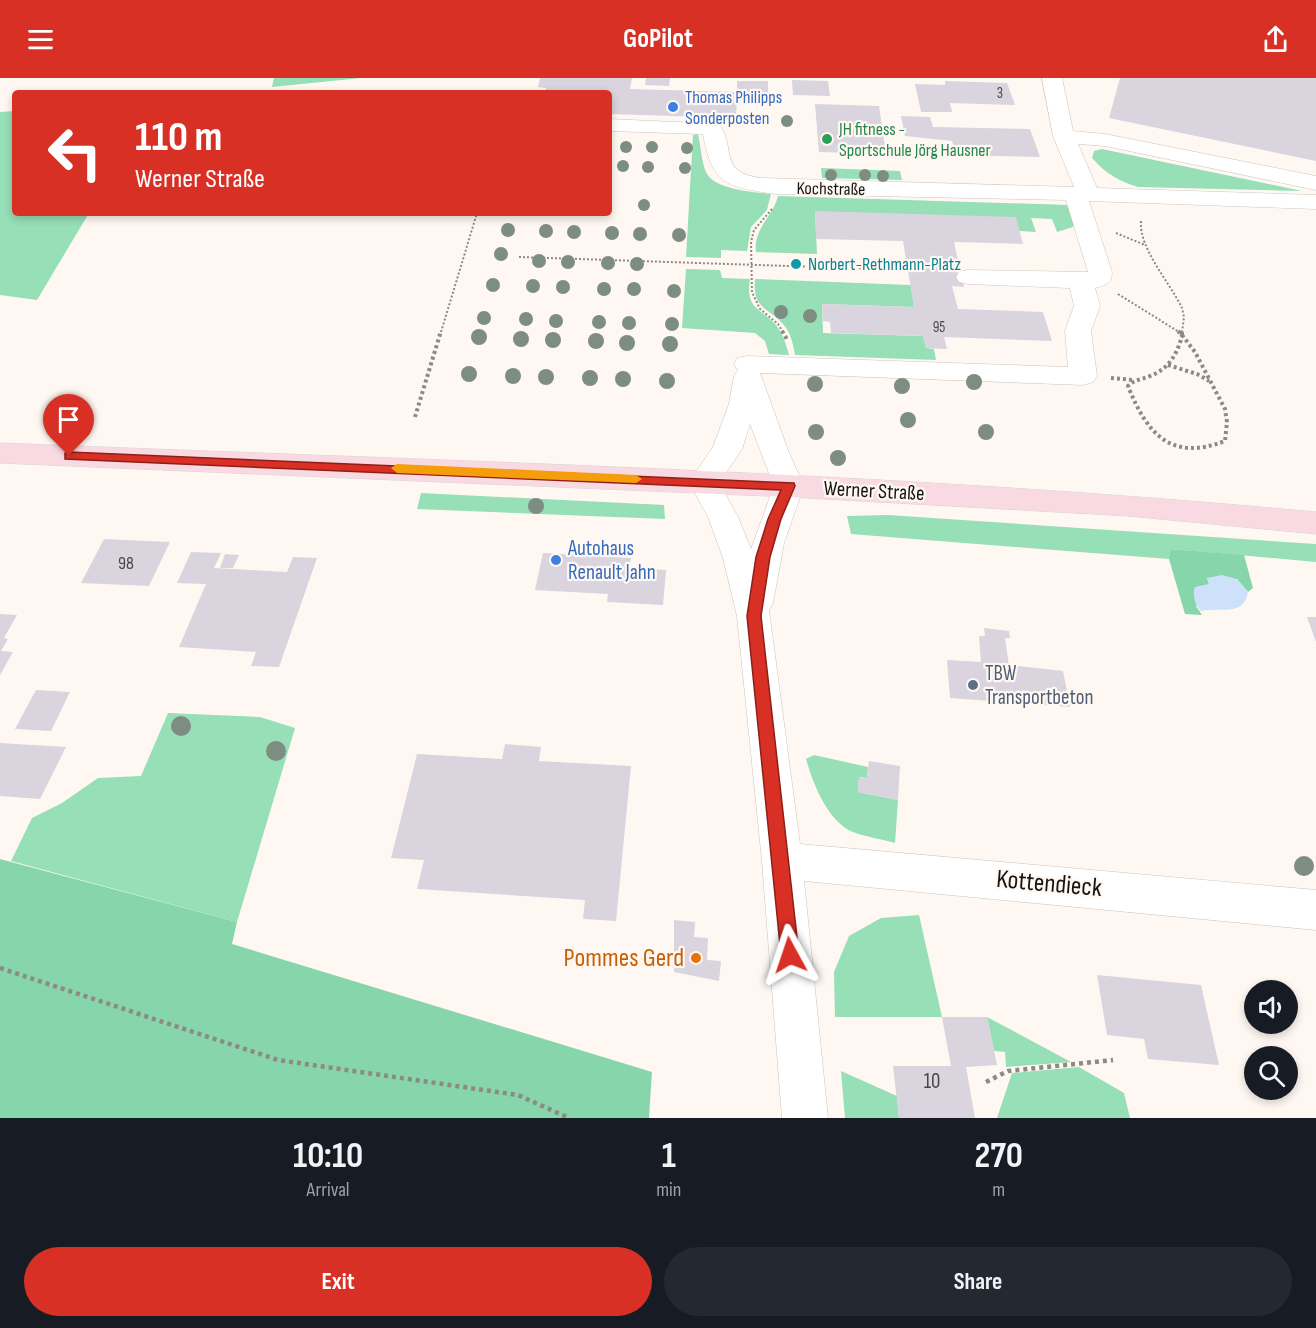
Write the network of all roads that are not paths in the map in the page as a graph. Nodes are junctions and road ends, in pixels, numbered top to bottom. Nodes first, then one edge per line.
1 (1052, 78) edge
2 (612, 125) edge
3 (1064, 136) junction
4 (1316, 183) edge
5 (1082, 194) junction
6 (1316, 202) edge
7 (968, 277) dead end
8 (1090, 279) junction
9 (746, 366) junction
10 (0, 453) edge
11 (704, 482) junction
12 (789, 486) junction
13 (1316, 523) edge
14 (754, 616) junction
15 (782, 861) junction
16 (1316, 910) edge
17 (805, 1118) edge

1 - 3 street
2 - 5 street, Kochstraße
3 - 4 street
3 - 5 street
5 - 6 street, Kochstraße
5 - 8 street
7 - 8 street
8 - 9 street
9 - 11 street
9 - 12 street
10 - 11 main road, Werner Straße
11 - 12 main road, Werner Straße
11 - 14 street
12 - 13 main road, Werner Straße
12 - 14 street
14 - 15 street
15 - 16 street, Kottendieck
15 - 17 street

